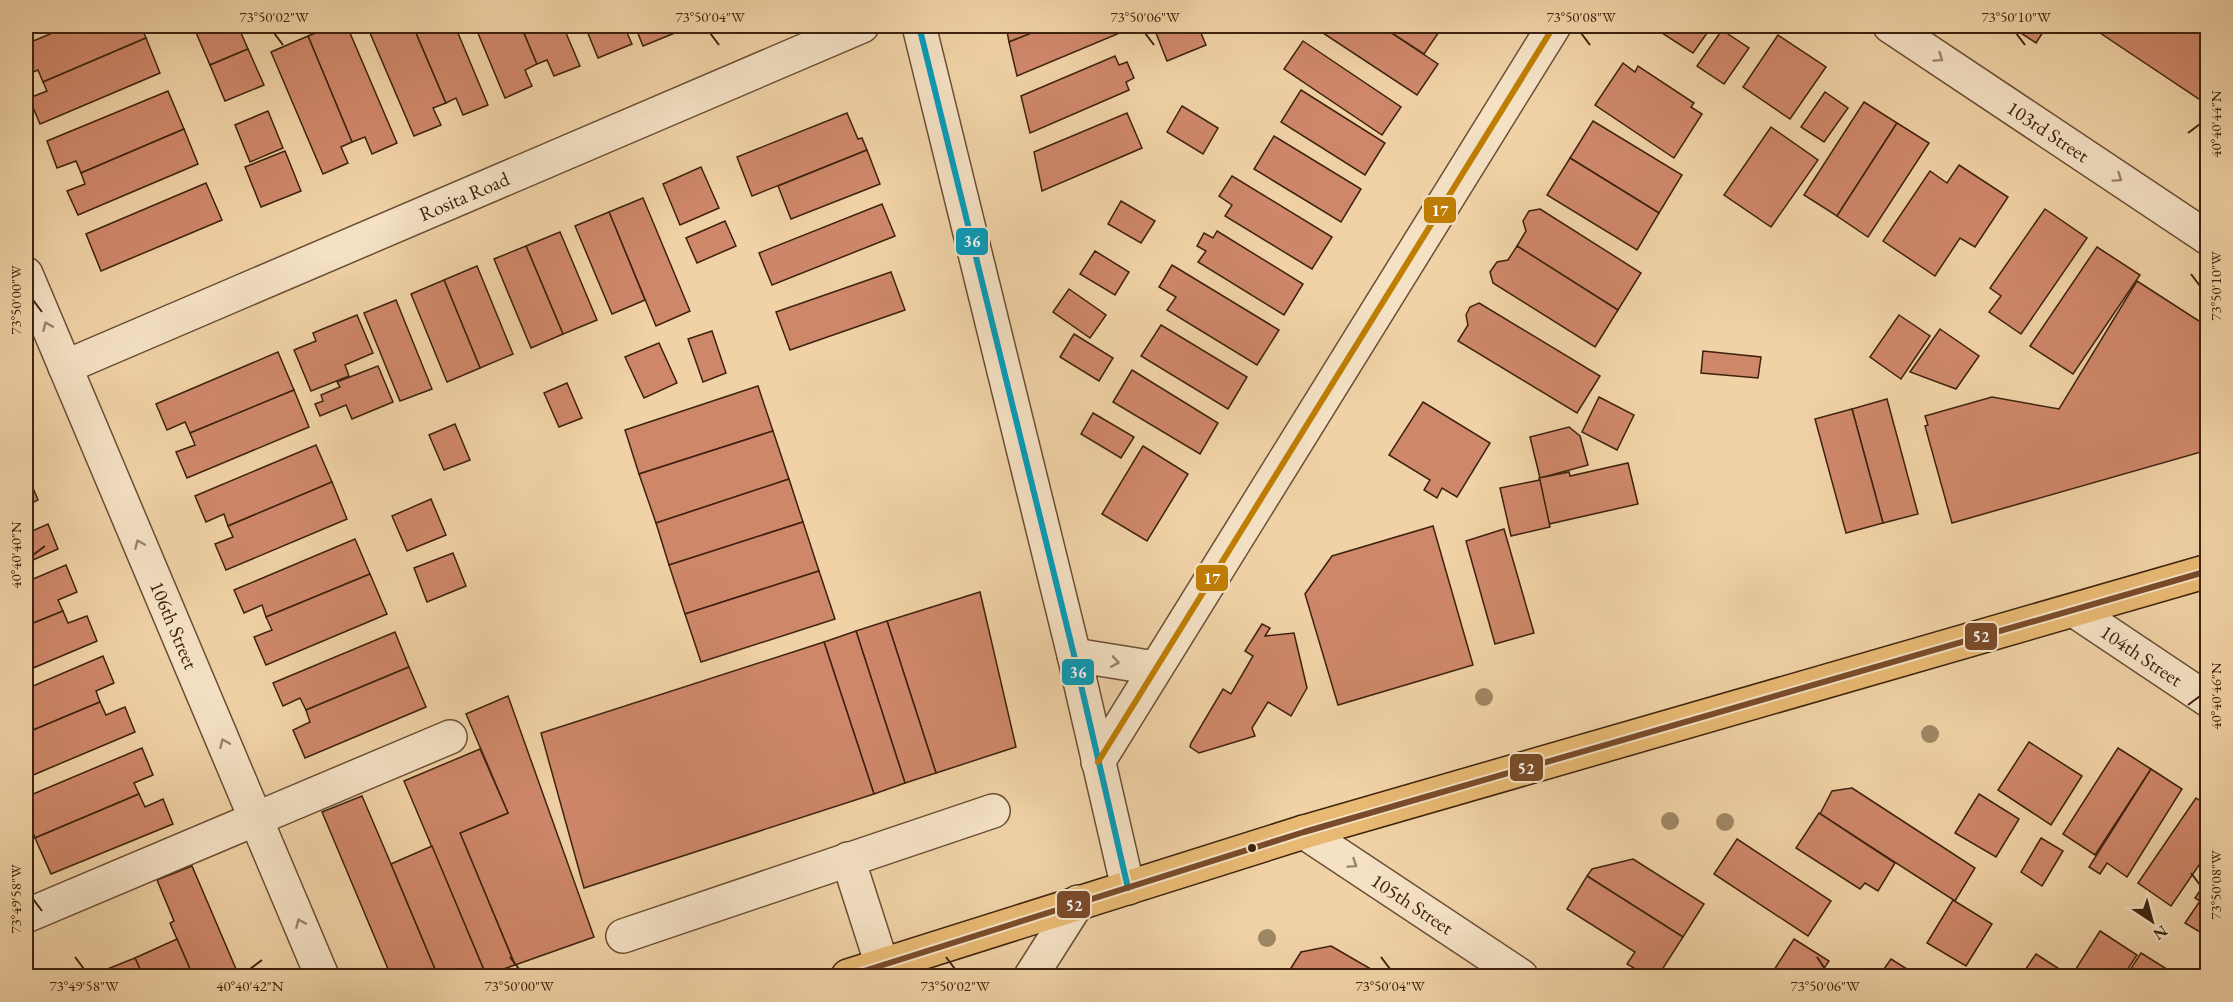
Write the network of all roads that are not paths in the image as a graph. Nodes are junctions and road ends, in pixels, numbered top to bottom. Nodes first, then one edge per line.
1 (862, 26) edge
2 (919, 26) edge
3 (1554, 26) edge
4 (1890, 26) edge
5 (2208, 238) edge
6 (26, 274) edge
7 (64, 368) junction
8 (2208, 572) edge
9 (2074, 611) junction
10 (1074, 655) junction
11 (1155, 668) junction
12 (2208, 700) edge
13 (450, 737) dead end
14 (1098, 762) junction
15 (993, 811) dead end
16 (256, 820) junction
17 (1304, 832) junction
18 (848, 859) junction
19 (1128, 888) junction
20 (1078, 902) junction
21 (26, 916) edge
22 (622, 936) dead end
23 (882, 965) junction
24 (322, 976) edge
25 (848, 976) edge
26 (1031, 976) edge
27 (1521, 976) edge

1 - 7 street, Rosita Road
2 - 10 street
3 - 11 street
4 -> 5 street, 103rd Street
7 -> 6 street, 106th Street
16 -> 7 street, 106th Street
8 - 9 main road
9 - 12 street, 104th Street
9 - 17 main road
10 -> 11 street
10 - 14 street
11 - 14 street
13 - 16 street
14 - 19 street
15 - 18 street
16 - 21 street
24 -> 16 street, 106th Street
17 - 19 main road
17 -> 27 street, 105th Street
18 - 22 street
18 - 23 street
19 - 20 main road
20 - 23 main road
20 - 26 street
23 - 25 main road

